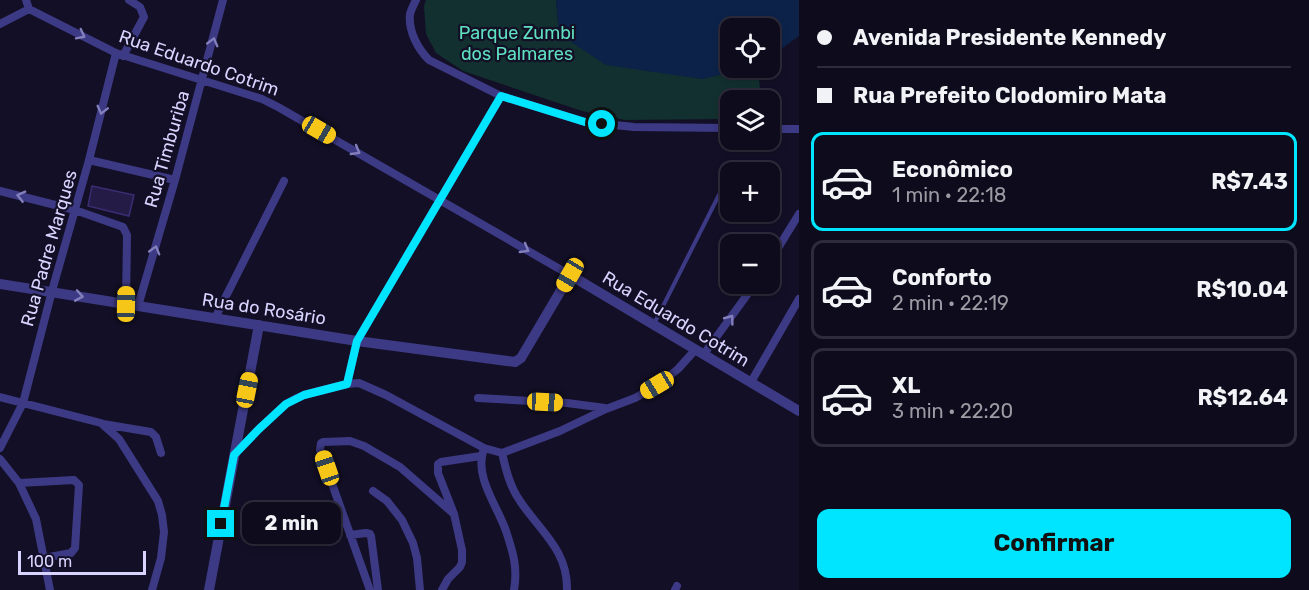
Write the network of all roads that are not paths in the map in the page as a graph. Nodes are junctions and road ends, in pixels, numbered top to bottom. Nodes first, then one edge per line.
1 (26, 0) edge
2 (129, 0) edge
3 (223, 0) edge
4 (416, 0) edge
5 (29, 9) junction
6 (0, 24) edge
7 (120, 55) junction
8 (202, 80) junction
9 (501, 96) junction
10 (720, 128) edge
11 (780, 129) edge
12 (799, 129) edge
13 (89, 160) junction
14 (175, 180) junction
15 (284, 181) dead end
16 (0, 191) edge
17 (720, 193) edge
18 (441, 200) junction
19 (75, 210) junction
20 (799, 214) edge
21 (780, 245) edge
22 (570, 275) junction
23 (0, 284) edge
24 (52, 291) junction
25 (747, 294) edge
26 (799, 299) edge
27 (126, 304) junction
28 (138, 306) junction
29 (215, 318) junction
30 (259, 325) junction
31 (654, 325) junction
32 (357, 341) junction
33 (700, 352) junction
34 (751, 382) junction
35 (347, 384) junction
36 (0, 397) edge
37 (478, 398) dead end
38 (23, 403) junction
39 (606, 409) junction
40 (799, 411) edge
41 (101, 423) junction
42 (0, 448) edge
43 (483, 452) junction
44 (161, 453) dead end
45 (502, 453) junction
46 (234, 455) junction
47 (0, 459) edge
48 (19, 483) junction
49 (373, 491) dead end
50 (454, 514) junction
51 (350, 535) junction
52 (44, 558) junction
53 (50, 590) edge
54 (152, 590) edge
55 (209, 590) edge
56 (370, 590) edge
57 (378, 590) edge
58 (420, 590) edge
59 (442, 590) edge
60 (514, 590) edge
61 (567, 590) edge

1 - 5 street
2 - 7 street, Rua Padre Marques
8 -> 3 street, Rua Timburiba
4 - 9 street
5 - 6 street
5 -> 7 street, Rua Eduardo Cotrim
7 - 8 street, Rua Eduardo Cotrim
7 -> 13 street, Rua Padre Marques
8 - 14 street, Rua Timburiba
8 -> 18 street, Rua Eduardo Cotrim
9 - 10 street
9 - 18 street
11 - 12 street
13 - 14 street
13 - 19 street, Rua Padre Marques
28 -> 14 street, Rua Timburiba
15 - 29 street
19 -> 16 street
17 - 31 lane
18 -> 22 street, Rua Eduardo Cotrim
18 - 32 street
19 - 24 street, Rua Padre Marques
19 - 27 street
20 - 21 street
22 - 31 street, Rua Eduardo Cotrim
22 - 32 street, Rua do Rosário
23 - 24 street, Rua do Rosário
24 -> 27 street, Rua do Rosário
24 - 38 street, Rua Padre Marques
33 -> 25 street
26 - 34 street
27 - 28 street, Rua do Rosário
28 - 29 street, Rua do Rosário
29 - 30 street, Rua do Rosário
30 - 32 street, Rua do Rosário
30 - 46 street
31 - 33 street, Rua Eduardo Cotrim
32 - 35 street
33 - 34 street, Rua Eduardo Cotrim
33 - 39 street
34 - 40 street, Rua Eduardo Cotrim
35 - 43 street
35 - 46 street
36 - 38 street
37 - 39 street
38 - 41 street
38 - 42 street, Rua Padre Marques
39 - 45 street
41 - 44 street
41 - 54 street
43 - 45 street
43 - 50 street
43 - 60 street
45 - 61 street
46 - 55 street
47 - 48 street
48 - 52 street
48 - 52 street
49 - 58 street
50 - 51 street
50 - 59 street
51 - 56 street
51 - 57 street
52 - 53 street

